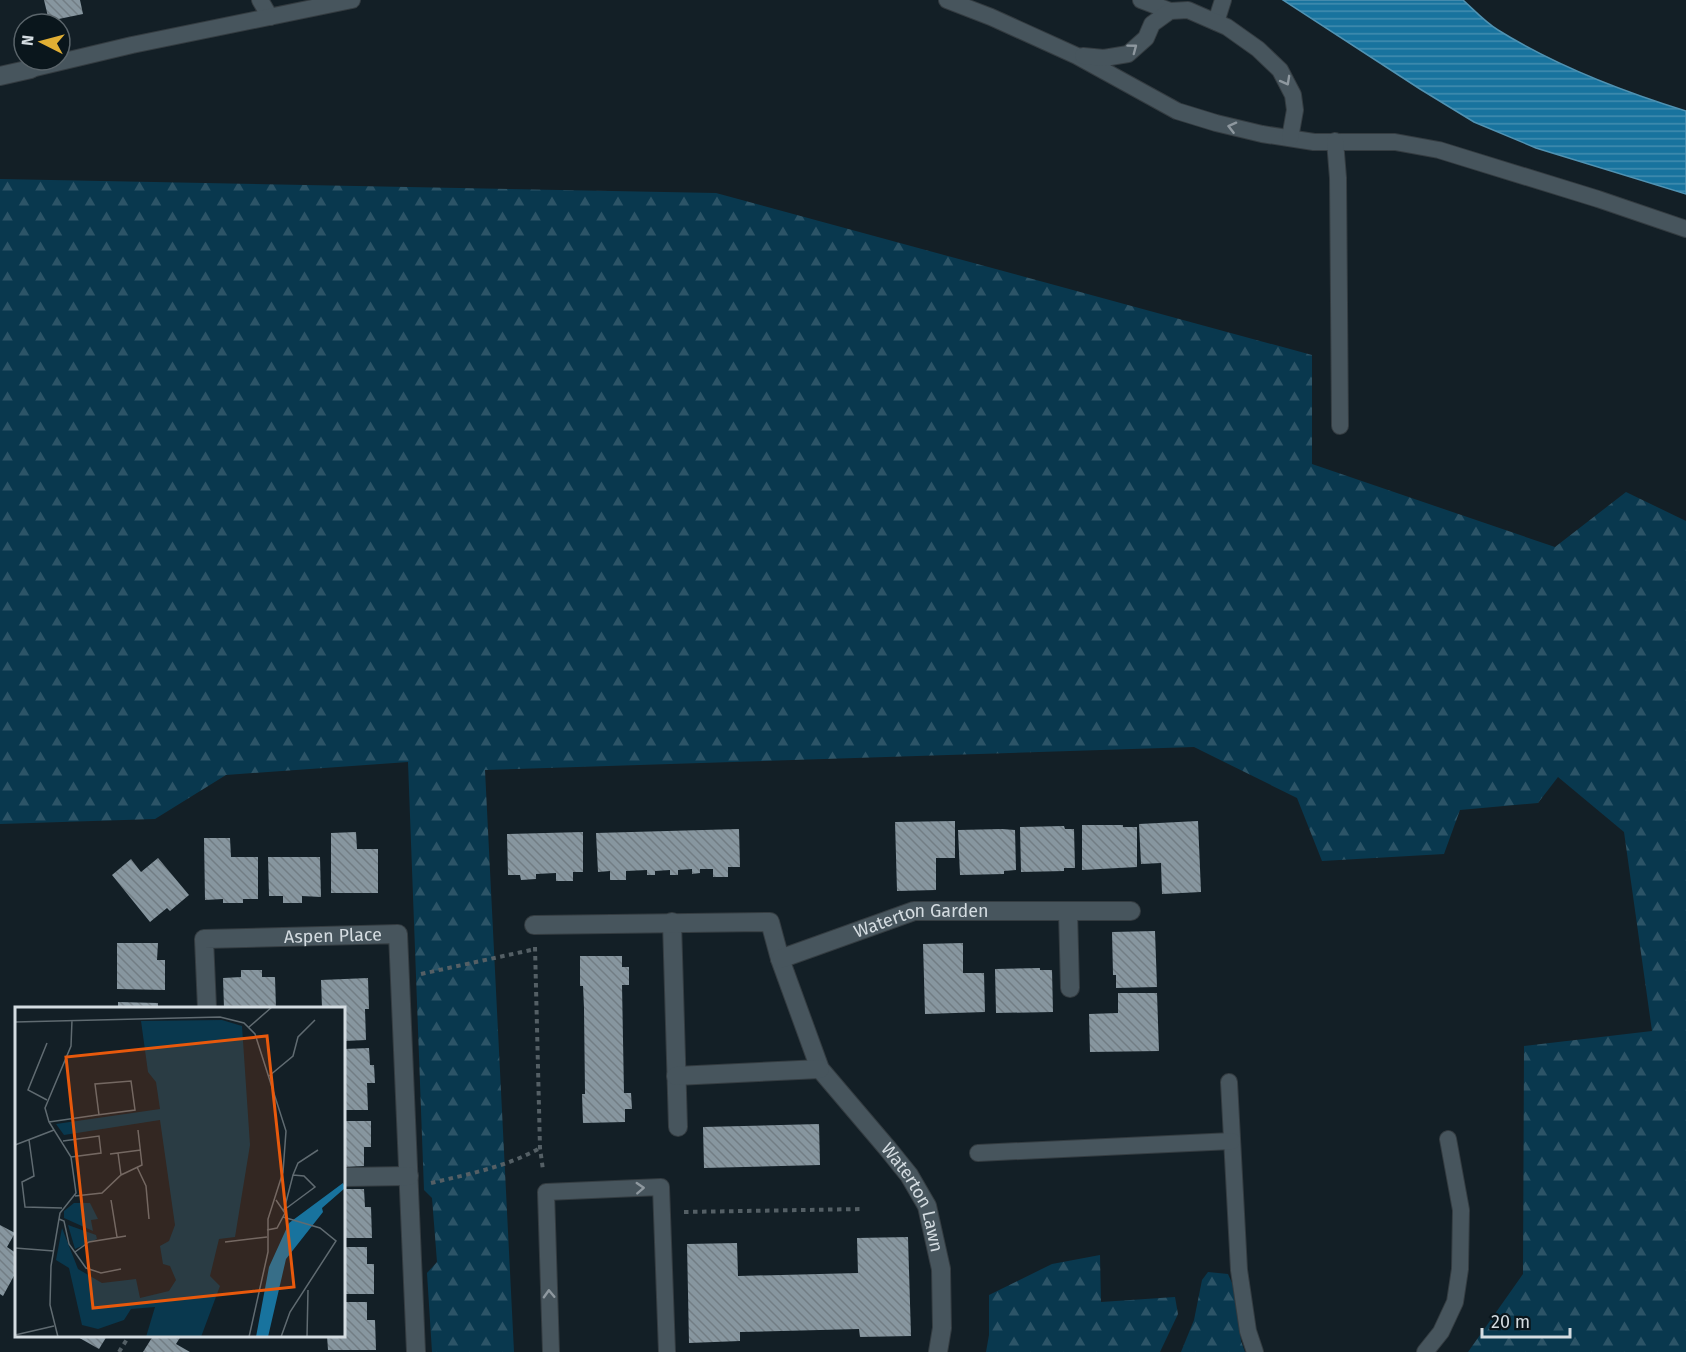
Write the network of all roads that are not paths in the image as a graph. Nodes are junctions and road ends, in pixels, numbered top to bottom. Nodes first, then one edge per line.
1 (260, 0) edge
2 (352, 0) edge
3 (947, 0) edge
4 (1141, 0) edge
5 (1223, 0) edge
6 (1168, 6) edge
7 (270, 16) junction
8 (1216, 22) junction
9 (1077, 56) junction
10 (72, 59) edge
11 (18, 72) edge
12 (0, 76) edge
13 (1290, 138) junction
14 (1335, 141) junction
15 (1686, 229) edge
16 (1341, 426) dead end
17 (1068, 911) junction
18 (1131, 912) dead end
19 (672, 922) junction
20 (534, 925) road end
21 (780, 959) junction
22 (1070, 988) dead end
23 (207, 1007) edge
24 (820, 1069) junction
25 (676, 1076) junction
26 (1229, 1082) dead end
27 (678, 1127) dead end
28 (1448, 1139) dead end
29 (1232, 1141) junction
30 (978, 1153) dead end
31 (345, 1177) edge
32 (409, 1182) junction
33 (416, 1352) edge
34 (551, 1352) edge
35 (667, 1352) edge
36 (938, 1352) edge
37 (1255, 1352) edge
38 (1425, 1352) edge

1 - 7 lane
2 - 7 lane
3 - 9 lane
4 - 6 lane
5 - 8 lane
6 - 8 lane
9 -> 6 lane
7 - 10 lane
8 -> 13 lane
13 -> 9 lane
11 - 12 street
13 - 14 lane
14 - 15 lane
14 - 16 lane
17 - 18 street, Waterton Garden
17 - 21 street, Waterton Garden
17 - 22 street
19 - 20 street, Waterton Lawn
19 - 21 street, Waterton Lawn
19 - 25 street
21 - 24 street, Waterton Lawn
23 - 32 street, Aspen Place
24 - 25 street
24 - 36 street, Waterton Lawn
25 - 27 street
26 - 29 lane
28 - 38 lane
29 - 30 lane
29 - 37 lane
31 - 32 street
32 - 33 street, Aspen Place
34 -> 35 lane

